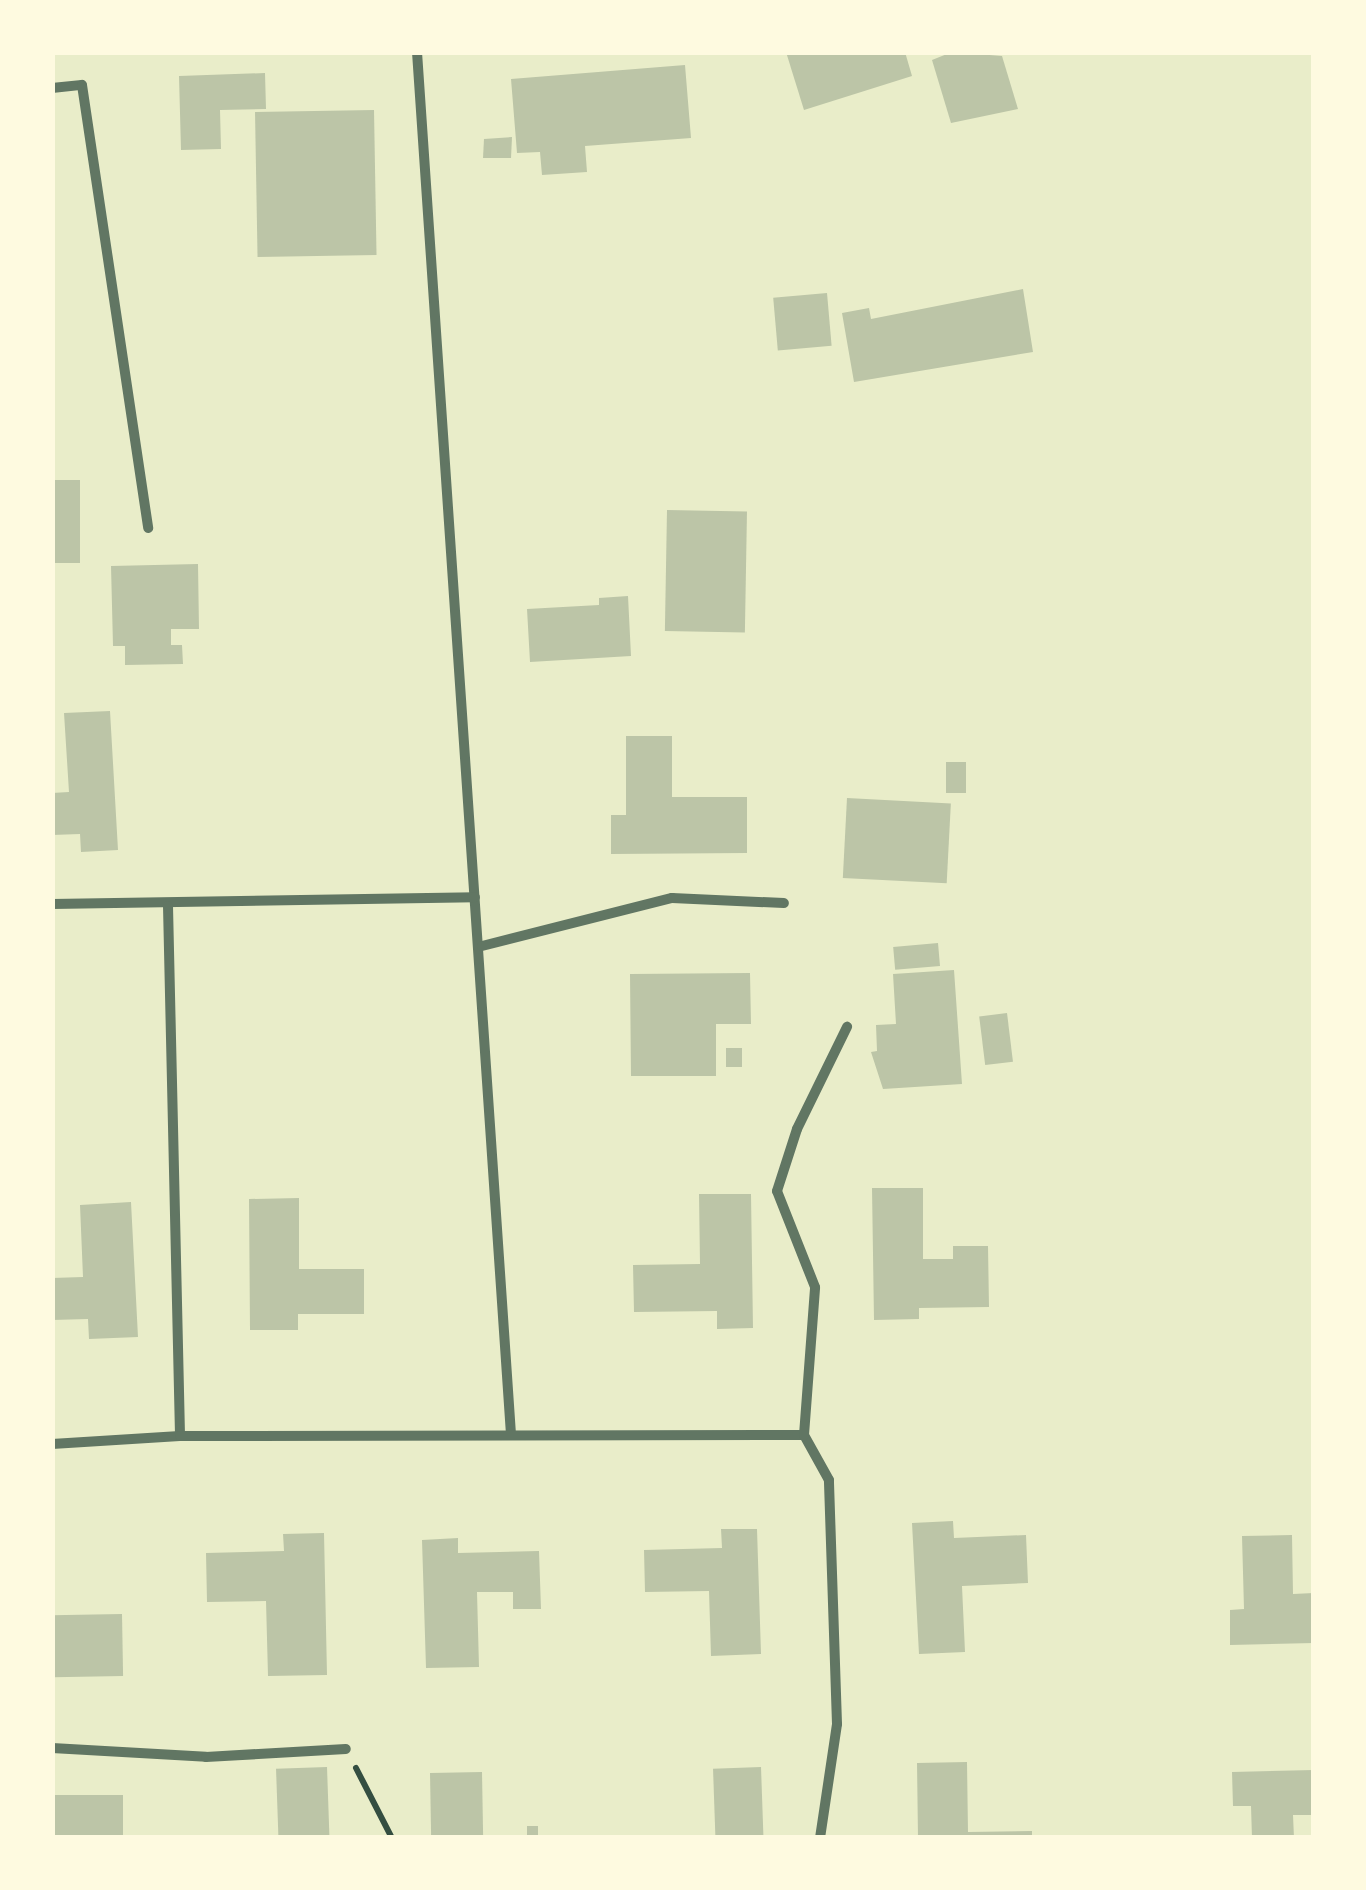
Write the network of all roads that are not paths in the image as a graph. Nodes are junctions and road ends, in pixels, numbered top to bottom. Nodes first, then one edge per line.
1 (416, 52) edge
2 (52, 88) edge
3 (148, 528) dead end
4 (475, 897) junction
5 (784, 903) dead end
6 (52, 904) edge
7 (168, 906) junction
8 (482, 946) junction
9 (847, 1026) dead end
10 (511, 1434) junction
11 (804, 1435) junction
12 (180, 1436) junction
13 (52, 1444) edge
14 (52, 1748) edge
15 (346, 1749) road end
16 (820, 1838) edge

1 - 4 street
2 - 3 street
4 - 7 street
4 - 8 street
5 - 8 street
6 - 7 street
7 - 12 street
8 - 10 street
9 - 11 street
10 - 11 street
10 - 12 street
11 - 16 street
12 - 13 street
14 - 15 street

